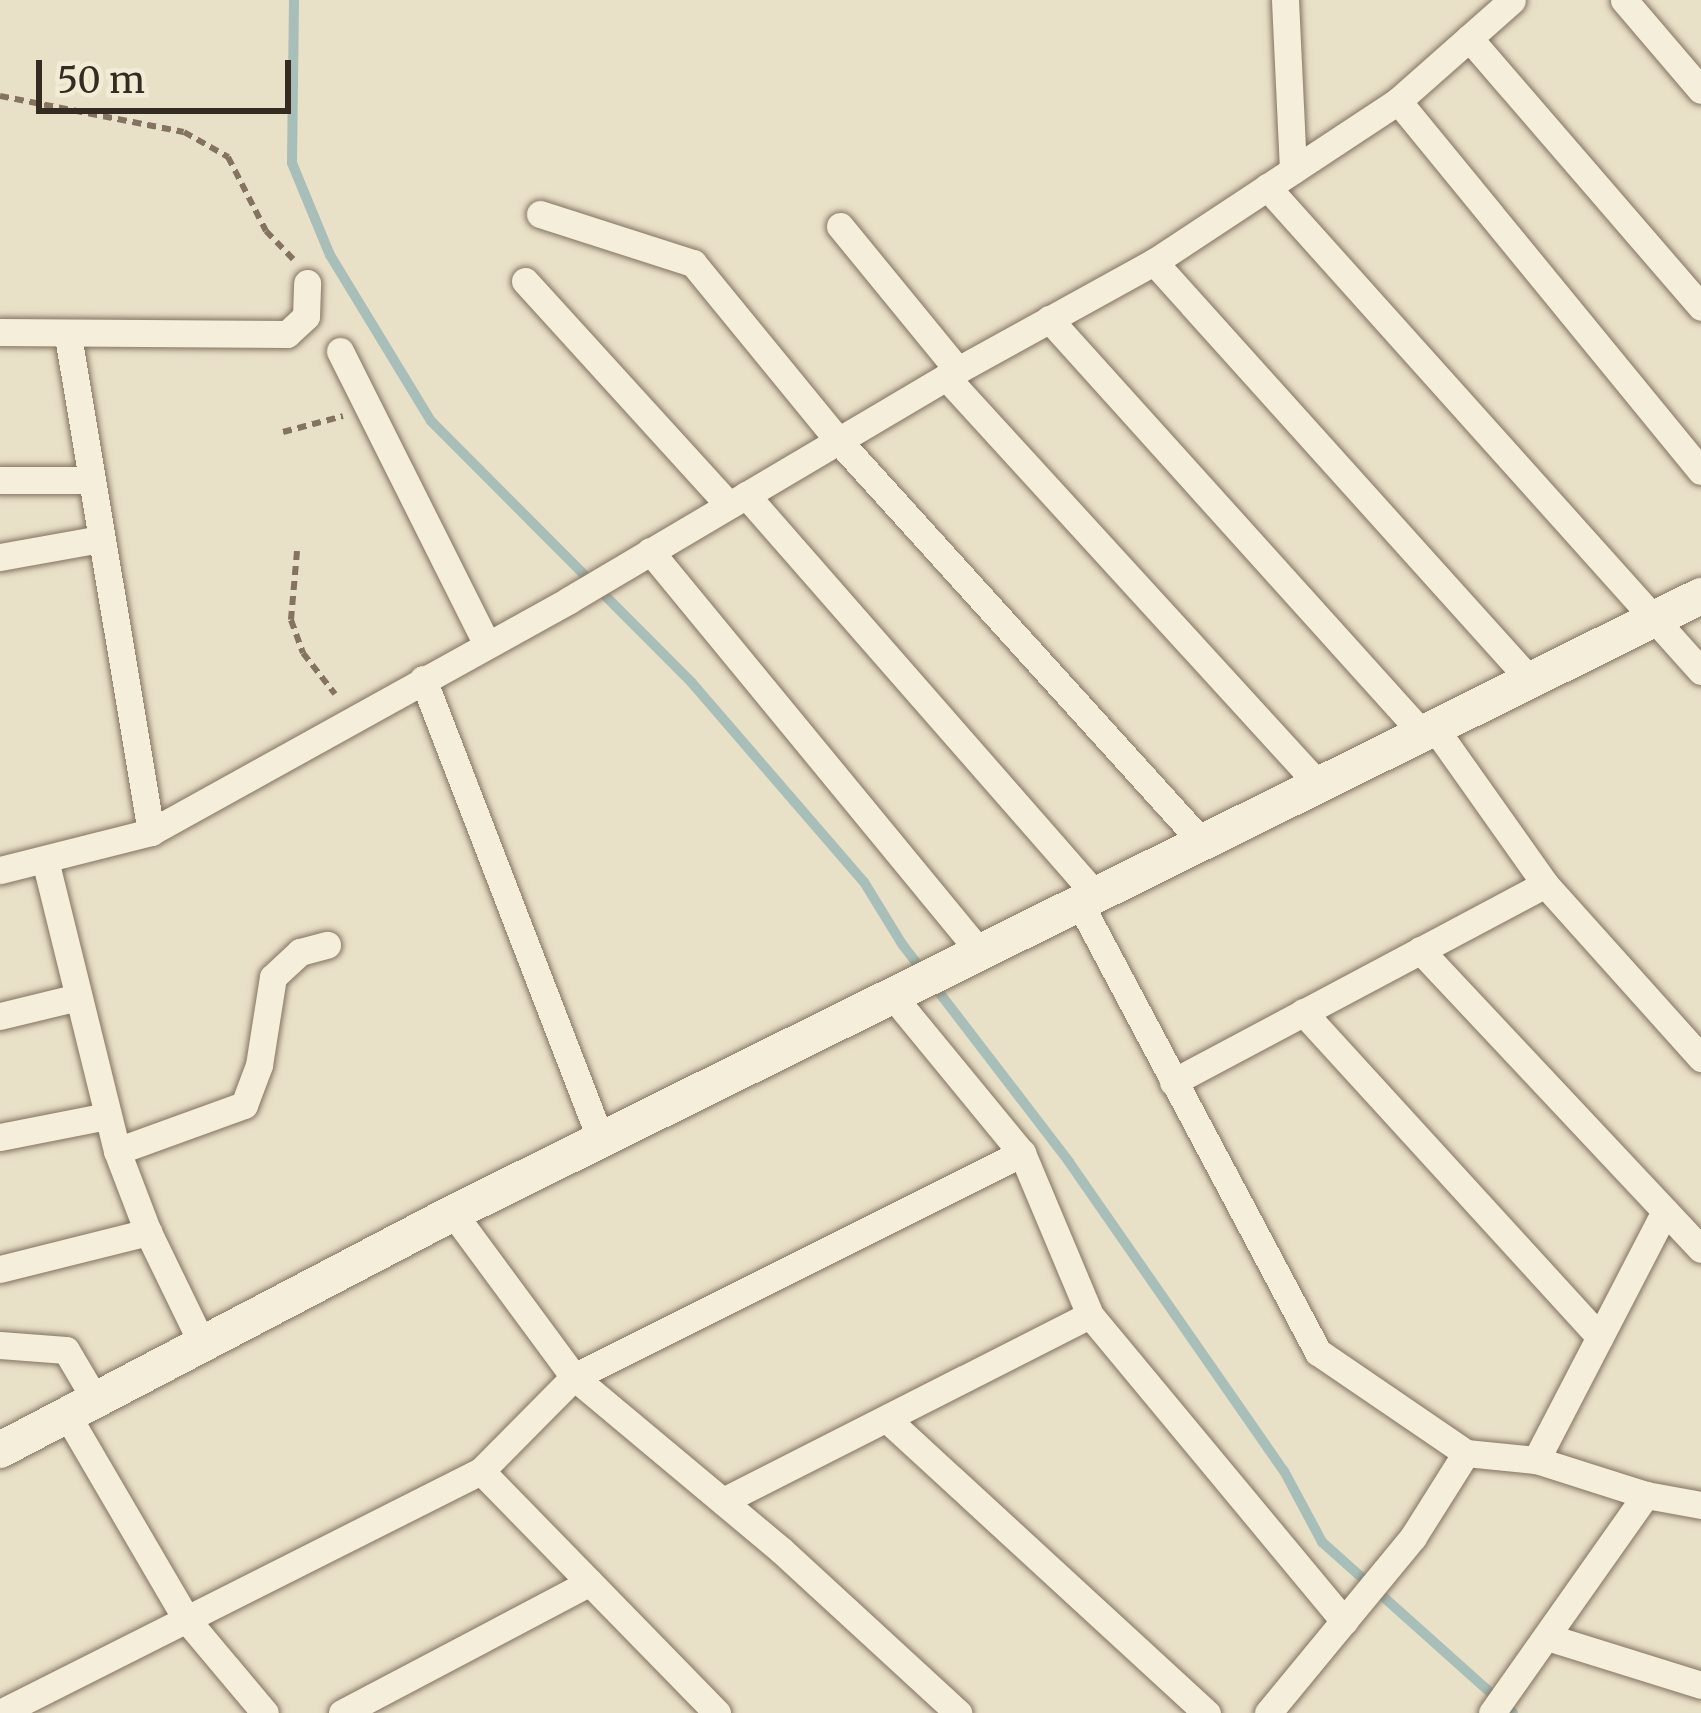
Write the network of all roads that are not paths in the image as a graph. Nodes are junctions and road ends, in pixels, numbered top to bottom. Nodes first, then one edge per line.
1 (1285, 0) edge
2 (1512, 0) edge
3 (1624, 0) edge
4 (1469, 38) junction
5 (1701, 90) edge
6 (1398, 101) junction
7 (1293, 170) junction
8 (1268, 187) junction
9 (540, 214) dead end
10 (840, 226) dead end
11 (1154, 262) junction
12 (525, 281) dead end
13 (307, 283) road end
14 (1701, 307) edge
15 (1049, 319) junction
16 (0, 332) edge
17 (68, 336) junction
18 (340, 351) dead end
19 (952, 374) junction
20 (838, 440) junction
21 (1701, 471) edge
22 (0, 480) edge
23 (89, 481) junction
24 (737, 500) junction
25 (100, 539) junction
26 (0, 557) edge
27 (641, 557) junction
28 (1701, 596) edge
29 (1654, 619) junction
30 (488, 644) junction
31 (1701, 671) edge
32 (423, 679) junction
33 (1530, 680) junction
34 (1428, 730) junction
35 (1318, 784) junction
36 (151, 832) junction
37 (1202, 842) junction
38 (45, 860) junction
39 (0, 870) edge
40 (1545, 884) junction
41 (1087, 898) junction
42 (327, 945) dead end
43 (1420, 950) junction
44 (970, 956) junction
45 (898, 991) junction
46 (78, 997) junction
47 (1303, 1012) junction
48 (0, 1016) edge
49 (1701, 1058) edge
50 (1173, 1082) junction
51 (107, 1116) junction
52 (0, 1137) edge
53 (601, 1140) junction
54 (117, 1150) junction
55 (1022, 1153) junction
56 (1665, 1211) junction
57 (453, 1214) junction
58 (148, 1232) junction
59 (1701, 1249) edge
60 (0, 1269) edge
61 (1090, 1315) junction
62 (1600, 1337) junction
63 (201, 1341) junction
64 (0, 1345) edge
65 (574, 1377) junction
66 (81, 1407) junction
67 (889, 1420) junction
68 (0, 1450) edge
69 (1466, 1454) junction
70 (1536, 1460) junction
71 (481, 1472) junction
72 (1646, 1495) junction
73 (723, 1501) junction
74 (1701, 1505) edge
75 (590, 1582) junction
76 (188, 1620) junction
77 (1344, 1622) junction
78 (1547, 1637) junction
79 (1701, 1685) edge
80 (7, 1712) edge
81 (265, 1713) edge
82 (342, 1713) edge
83 (717, 1713) edge
84 (958, 1713) edge
85 (1207, 1713) edge
86 (1268, 1713) edge
87 (1492, 1713) edge

1 - 7 street
2 - 4 street
3 - 5 street
4 - 6 street
4 - 14 street
6 - 7 street
6 - 21 street
7 - 8 street
8 - 11 street
8 - 29 street
9 - 20 street
10 - 19 street
11 - 15 street
11 - 33 street
12 - 24 street
13 - 17 street
15 - 19 street
15 - 34 street
16 - 17 street
17 - 23 street
18 - 30 street
19 - 20 street
19 - 35 street
20 - 24 street
20 - 37 street
22 - 23 street
23 - 25 street
24 - 27 street
24 - 41 street
25 - 26 street
25 - 36 street
27 - 30 street
27 - 44 street
28 - 29 street
29 - 31 street
29 - 33 street
30 - 32 street
32 - 36 street
32 - 53 street
33 - 34 street
34 - 35 street
34 - 40 street
35 - 37 street
36 - 38 street
37 - 41 street
38 - 39 street
38 - 46 street
40 - 43 street
40 - 49 street
41 - 44 street
41 - 50 street
42 - 54 street
43 - 47 street
43 - 56 street
44 - 45 street
45 - 53 street
45 - 55 street
46 - 48 street
46 - 51 street
47 - 50 street
47 - 62 street
50 - 69 street
51 - 52 street
51 - 54 street
53 - 57 street
54 - 58 street
55 - 61 street
55 - 65 street
56 - 59 street
56 - 62 street
57 - 63 street
57 - 65 street
58 - 60 street
58 - 63 street
61 - 67 street
61 - 77 street
62 - 70 street
63 - 66 street
64 - 66 street
65 - 71 street
65 - 73 street
66 - 68 street
66 - 76 street
67 - 73 street
67 - 85 street
69 - 70 street
69 - 77 street
70 - 72 street
71 - 75 street
71 - 76 street
72 - 74 street
72 - 78 street
73 - 84 street
75 - 82 street
75 - 83 street
76 - 80 street
76 - 81 street
77 - 86 street
78 - 79 street
78 - 87 street

